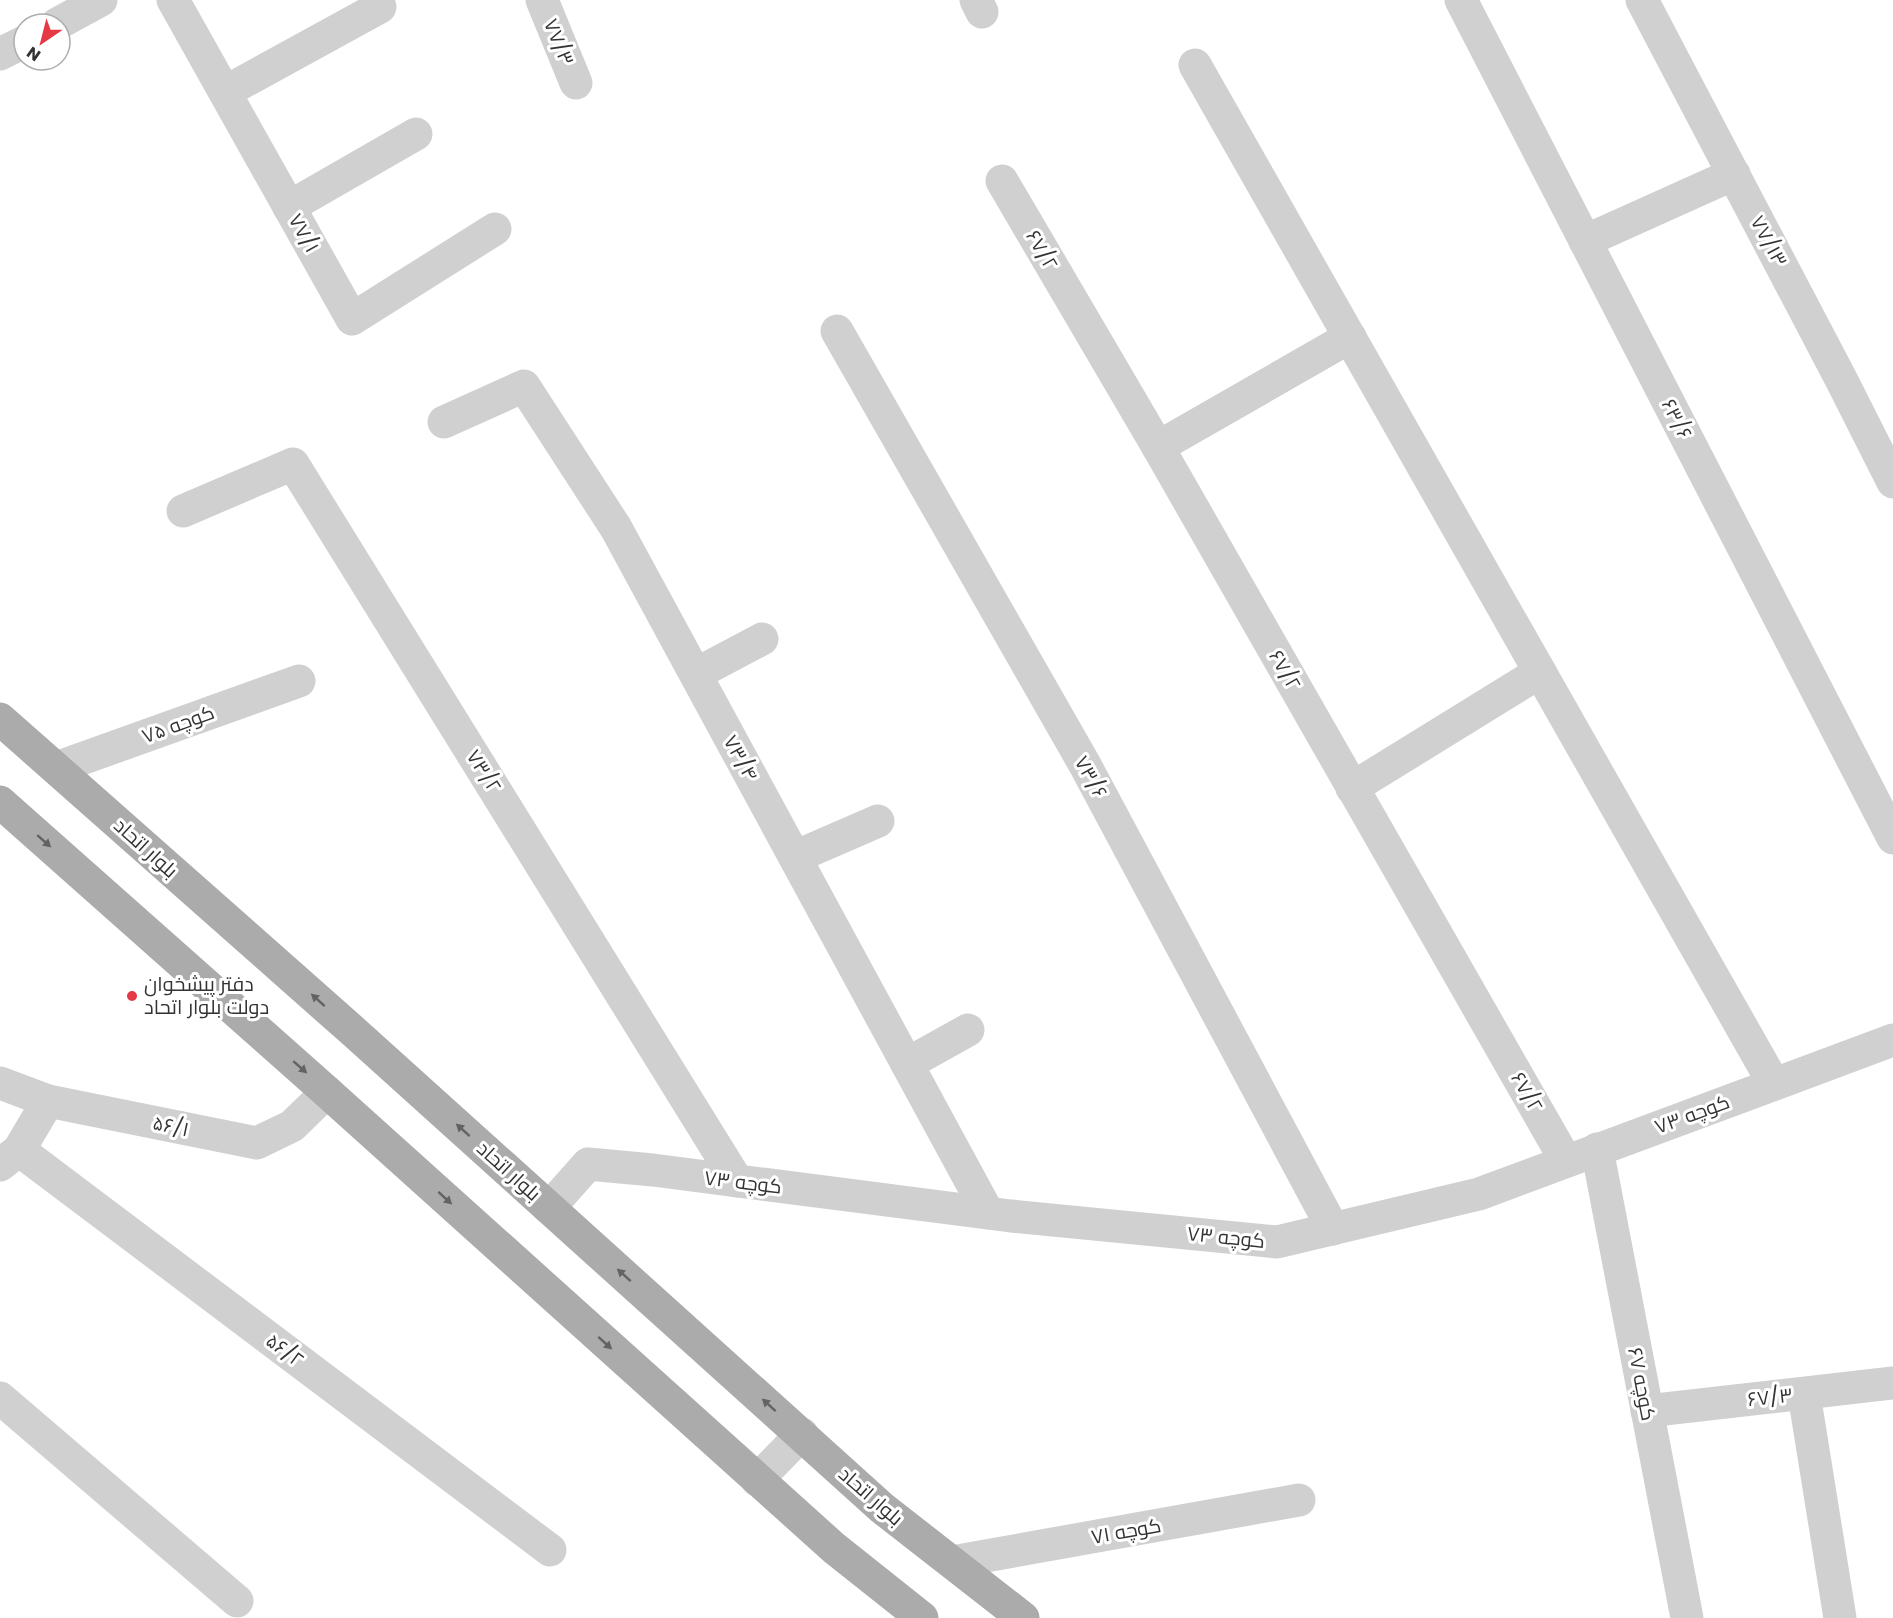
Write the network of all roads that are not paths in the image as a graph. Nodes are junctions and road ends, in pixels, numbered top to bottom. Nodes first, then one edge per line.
1 (101, 0) edge
2 (172, 0) edge
3 (542, 0) edge
4 (1461, 0) edge
5 (1642, 0) edge
6 (380, 7) dead end
7 (72, 16) edge
8 (1195, 65) dead end
9 (576, 83) dead end
10 (225, 92) junction
11 (416, 134) dead end
12 (1734, 174) junction
13 (1002, 181) dead end
14 (289, 207) junction
15 (495, 229) dead end
16 (1586, 241) junction
17 (837, 331) dead end
18 (1350, 337) junction
19 (444, 422) dead end
20 (1158, 447) junction
21 (1893, 482) edge
22 (183, 511) dead end
23 (762, 639) dead end
24 (1540, 672) junction
25 (696, 674) junction
26 (299, 681) dead end
27 (0, 719) edge
28 (56, 768) junction
29 (1352, 788) junction
30 (0, 802) edge
31 (878, 821) dead end
32 (1893, 838) edge
33 (795, 857) junction
34 (968, 1030) dead end
35 (1893, 1040) edge
36 (907, 1064) junction
37 (0, 1083) edge
38 (1774, 1084) junction
39 (327, 1092) junction
40 (48, 1101) junction
41 (1597, 1149) junction
42 (9, 1157) edge
43 (1566, 1161) junction
44 (737, 1181) junction
45 (549, 1208) junction
46 (988, 1213) junction
47 (1333, 1229) junction
48 (1893, 1383) edge
49 (1804, 1394) junction
50 (0, 1398) edge
51 (1647, 1411) junction
52 (802, 1434) junction
53 (757, 1479) junction
54 (1299, 1500) dead end
55 (550, 1550) dead end
56 (952, 1562) junction
57 (237, 1601) dead end
58 (921, 1618) edge
59 (1023, 1618) edge
60 (1687, 1618) edge
61 (1840, 1618) edge

1 - 7 street
2 - 10 street, ۷۷/۱
3 - 9 street, ۷۷/۳
4 - 16 street, ۶۳/۶
5 - 12 street, ۷۷/۱۳
6 - 10 street
8 - 18 street
10 - 14 street, ۷۷/۱
11 - 14 street
12 - 16 street
12 - 21 street, ۷۷/۱۳
13 - 20 street, ۶۷/۲
14 - 15 street, ۷۷/۱
16 - 32 street, ۶۳/۶
17 - 47 street, ۷۳/۶
18 - 20 street
18 - 24 street
19 - 25 street, ۷۳/۴
20 - 29 street, ۶۷/۲
22 - 44 street, ۷۳/۲
23 - 25 street
24 - 29 street
24 - 38 street
25 - 33 street, ۷۳/۴
26 - 28 street, کوچه ۷۵
27 - 28 main road, بلوار اتحاد
45 -> 28 main road, بلوار اتحاد
29 - 43 street, ۶۷/۲
30 -> 39 main road
31 - 33 street
33 - 36 street, ۷۳/۴
34 - 36 street
35 - 38 street, کوچه ۷۳
36 - 46 street, ۷۳/۴
37 - 40 street, ۵۶/۱
38 - 41 street, کوچه ۷۳
39 - 40 street, ۵۶/۱
39 -> 53 main road
40 - 42 street
41 - 43 street, کوچه ۷۳
41 - 51 street, کوچه ۶۷
42 - 55 street, ۵۶/۲
43 - 47 street, کوچه ۷۳
44 - 45 street, کوچه ۷۳
44 - 46 street, کوچه ۷۳
52 -> 45 main road, بلوار اتحاد
46 - 47 street, کوچه ۷۳
48 - 49 street, ۶۷/۳
49 - 51 street, ۶۷/۳
49 - 61 street
50 - 57 street
51 - 60 street, کوچه ۶۷
52 - 53 street
52 - 56 main road, بلوار اتحاد
53 - 58 main road
54 - 56 street, کوچه ۷۱
56 - 59 main road, بلوار اتحاد

